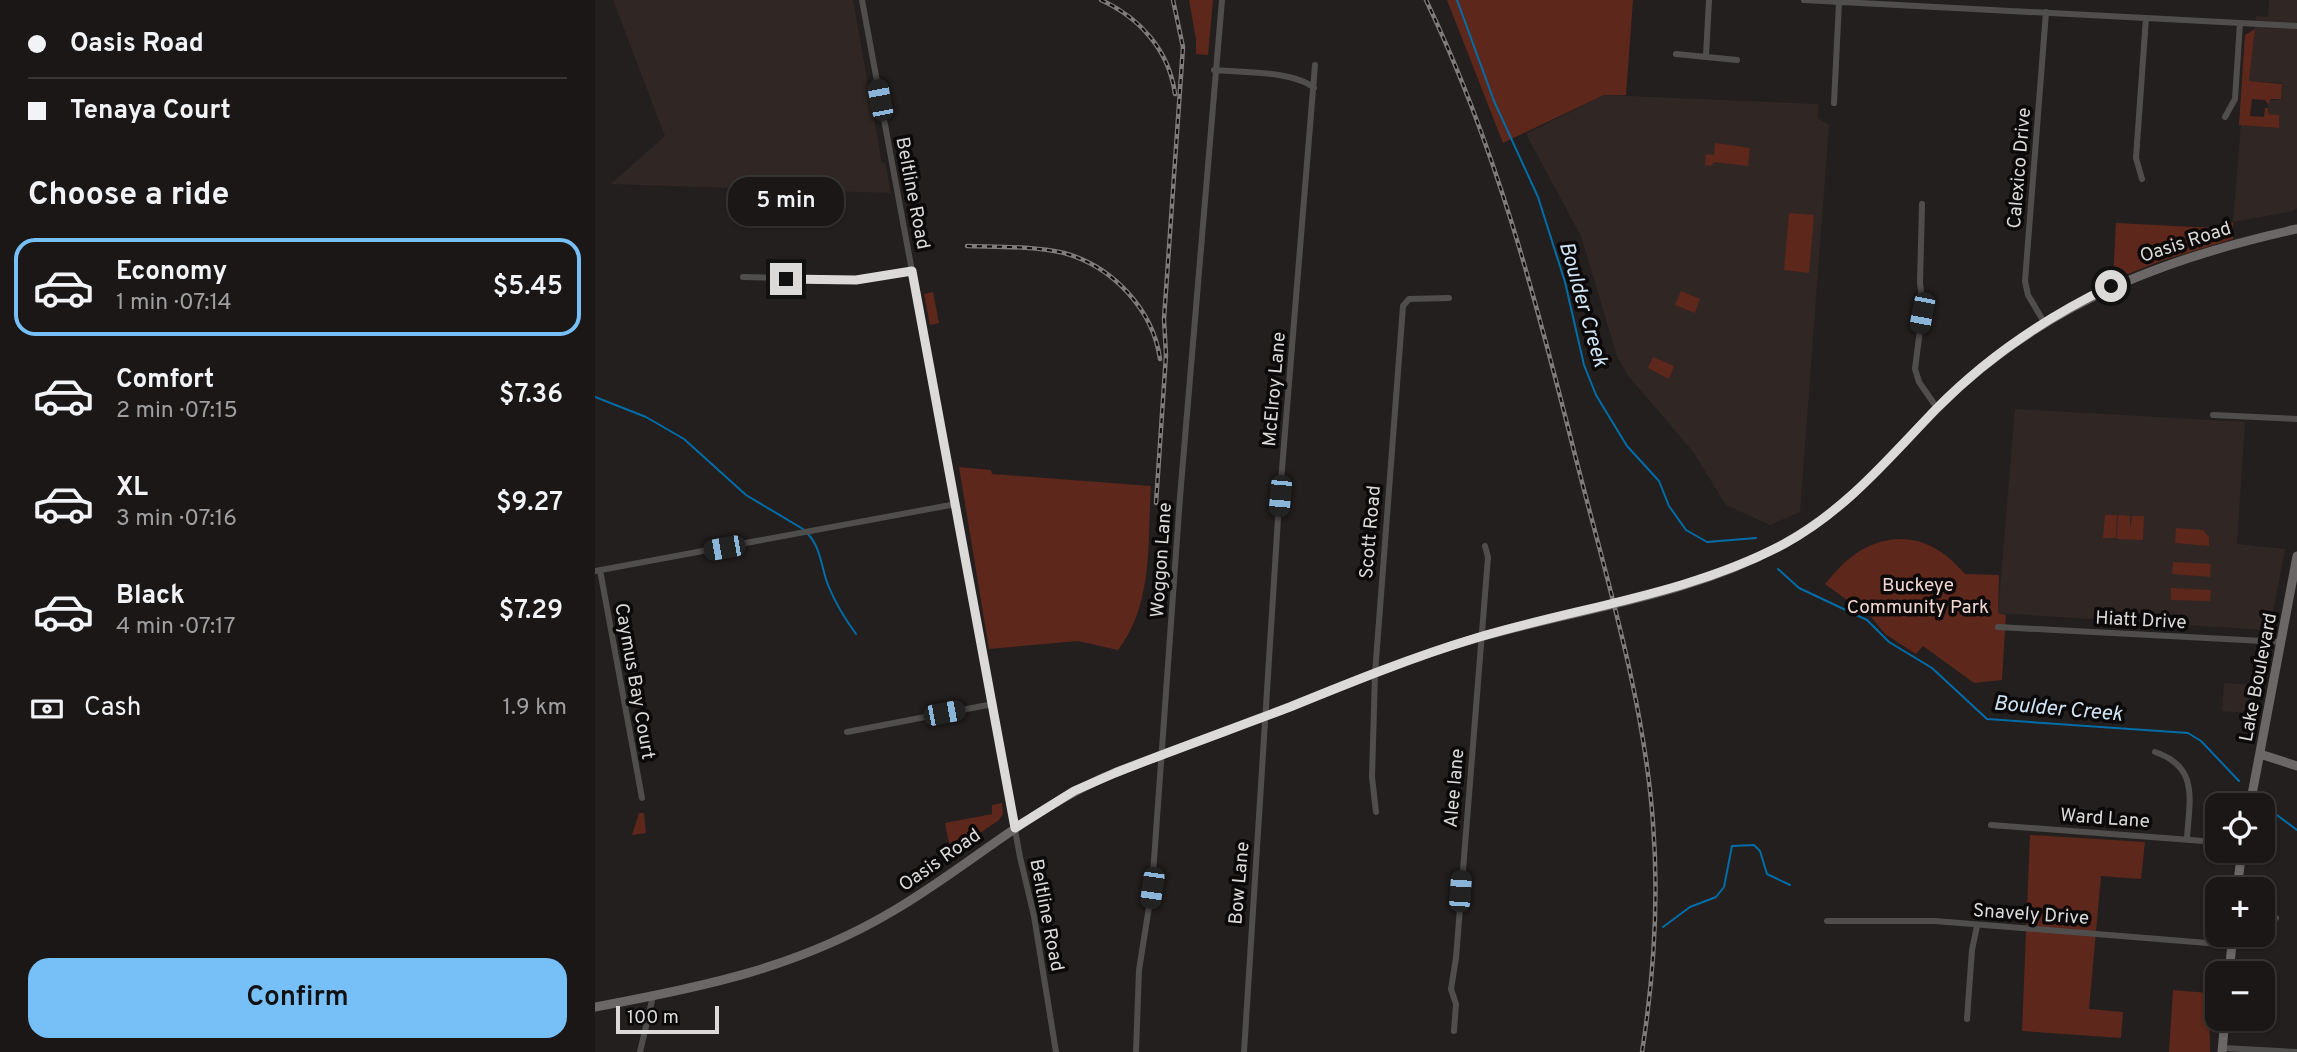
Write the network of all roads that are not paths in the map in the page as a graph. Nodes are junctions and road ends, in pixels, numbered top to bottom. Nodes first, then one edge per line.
1 (862, 0) edge
2 (1222, 0) edge
3 (1709, 0) edge
4 (1804, 0) edge
5 (1839, 2) junction
6 (2046, 12) junction
7 (2146, 18) junction
8 (2240, 23) junction
9 (2297, 26) edge
10 (1676, 54) dead end
11 (1706, 56) junction
12 (1737, 60) dead end
13 (1315, 65) dead end
14 (1214, 70) junction
15 (1314, 88) junction
16 (1833, 103) dead end
17 (2225, 117) dead end
18 (2142, 179) dead end
19 (1922, 204) dead end
20 (2297, 229) edge
21 (912, 271) junction
22 (743, 277) dead end
23 (1449, 298) dead end
24 (2044, 322) junction
25 (1937, 408) junction
26 (2213, 415) dead end
27 (2297, 419) edge
28 (956, 504) junction
29 (1486, 545) dead end
30 (2297, 556) edge
31 (598, 571) edge
32 (1998, 627) dead end
33 (1481, 636) junction
34 (2282, 642) junction
35 (1375, 674) junction
36 (993, 704) junction
37 (1266, 716) junction
38 (847, 732) dead end
39 (2155, 752) dead end
40 (2260, 754) junction
41 (1163, 755) junction
42 (2297, 766) edge
43 (2252, 793) edge
44 (642, 798) dead end
45 (1376, 812) dead end
46 (1991, 825) dead end
47 (1015, 828) junction
48 (2187, 839) junction
49 (2205, 841) edge
50 (1827, 921) dead end
51 (1977, 926) junction
52 (2205, 939) edge
53 (653, 996) junction
54 (595, 1007) edge
55 (1967, 1019) dead end
56 (1454, 1031) dead end
57 (2224, 1031) edge
58 (2223, 1050) edge
59 (640, 1052) edge
60 (1056, 1052) edge
61 (1136, 1052) edge
62 (1244, 1052) edge
63 (2296, 1052) edge

1 - 21 street, Beltline Road
2 - 14 street, Woggon Lane
3 - 11 street
4 - 5 street
5 - 6 street
5 - 16 street
6 - 7 street
6 - 24 street, Calexico Drive
7 - 8 street
7 - 18 street
8 - 9 street
8 - 17 street
10 - 11 street
11 - 12 street
13 - 15 street, McElroy Lane
14 - 15 street
14 - 41 street, Woggon Lane
15 - 37 street, McElroy Lane
19 - 25 street
20 - 24 main road, Oasis Road
21 - 22 street
21 - 28 street, Beltline Road
23 - 35 street, Scott Road
24 - 25 main road, Oasis Road
25 - 33 main road, Oasis Road
26 - 27 street
28 - 31 street
28 - 36 street, Beltline Road
29 - 33 street, Alee lane
30 - 34 main road, Lake Boulevard
31 - 44 street, Caymus Bay Court
32 - 34 street, Hiatt Drive
33 - 35 main road, Oasis Road
33 - 56 street, Alee lane
34 - 40 main road, Lake Boulevard
35 - 37 main road, Oasis Road
35 - 45 street, Scott Road
36 - 38 street
36 - 47 street, Beltline Road
37 - 41 main road, Oasis Road
37 - 62 street, Bow Lane
39 - 48 street
40 - 42 main road
40 - 43 main road, Lake Boulevard
41 - 47 main road, Oasis Road
41 - 61 street, Woggon Lane
46 - 48 street, Ward Lane
47 - 53 main road, Oasis Road
47 - 60 street, Beltline Road
48 - 49 street, Ward Lane
50 - 51 street, Snavely Drive
51 - 52 street, Snavely Drive
51 - 55 street
53 - 54 main road, Oasis Road
53 - 59 street
57 - 58 main road
58 - 63 street

